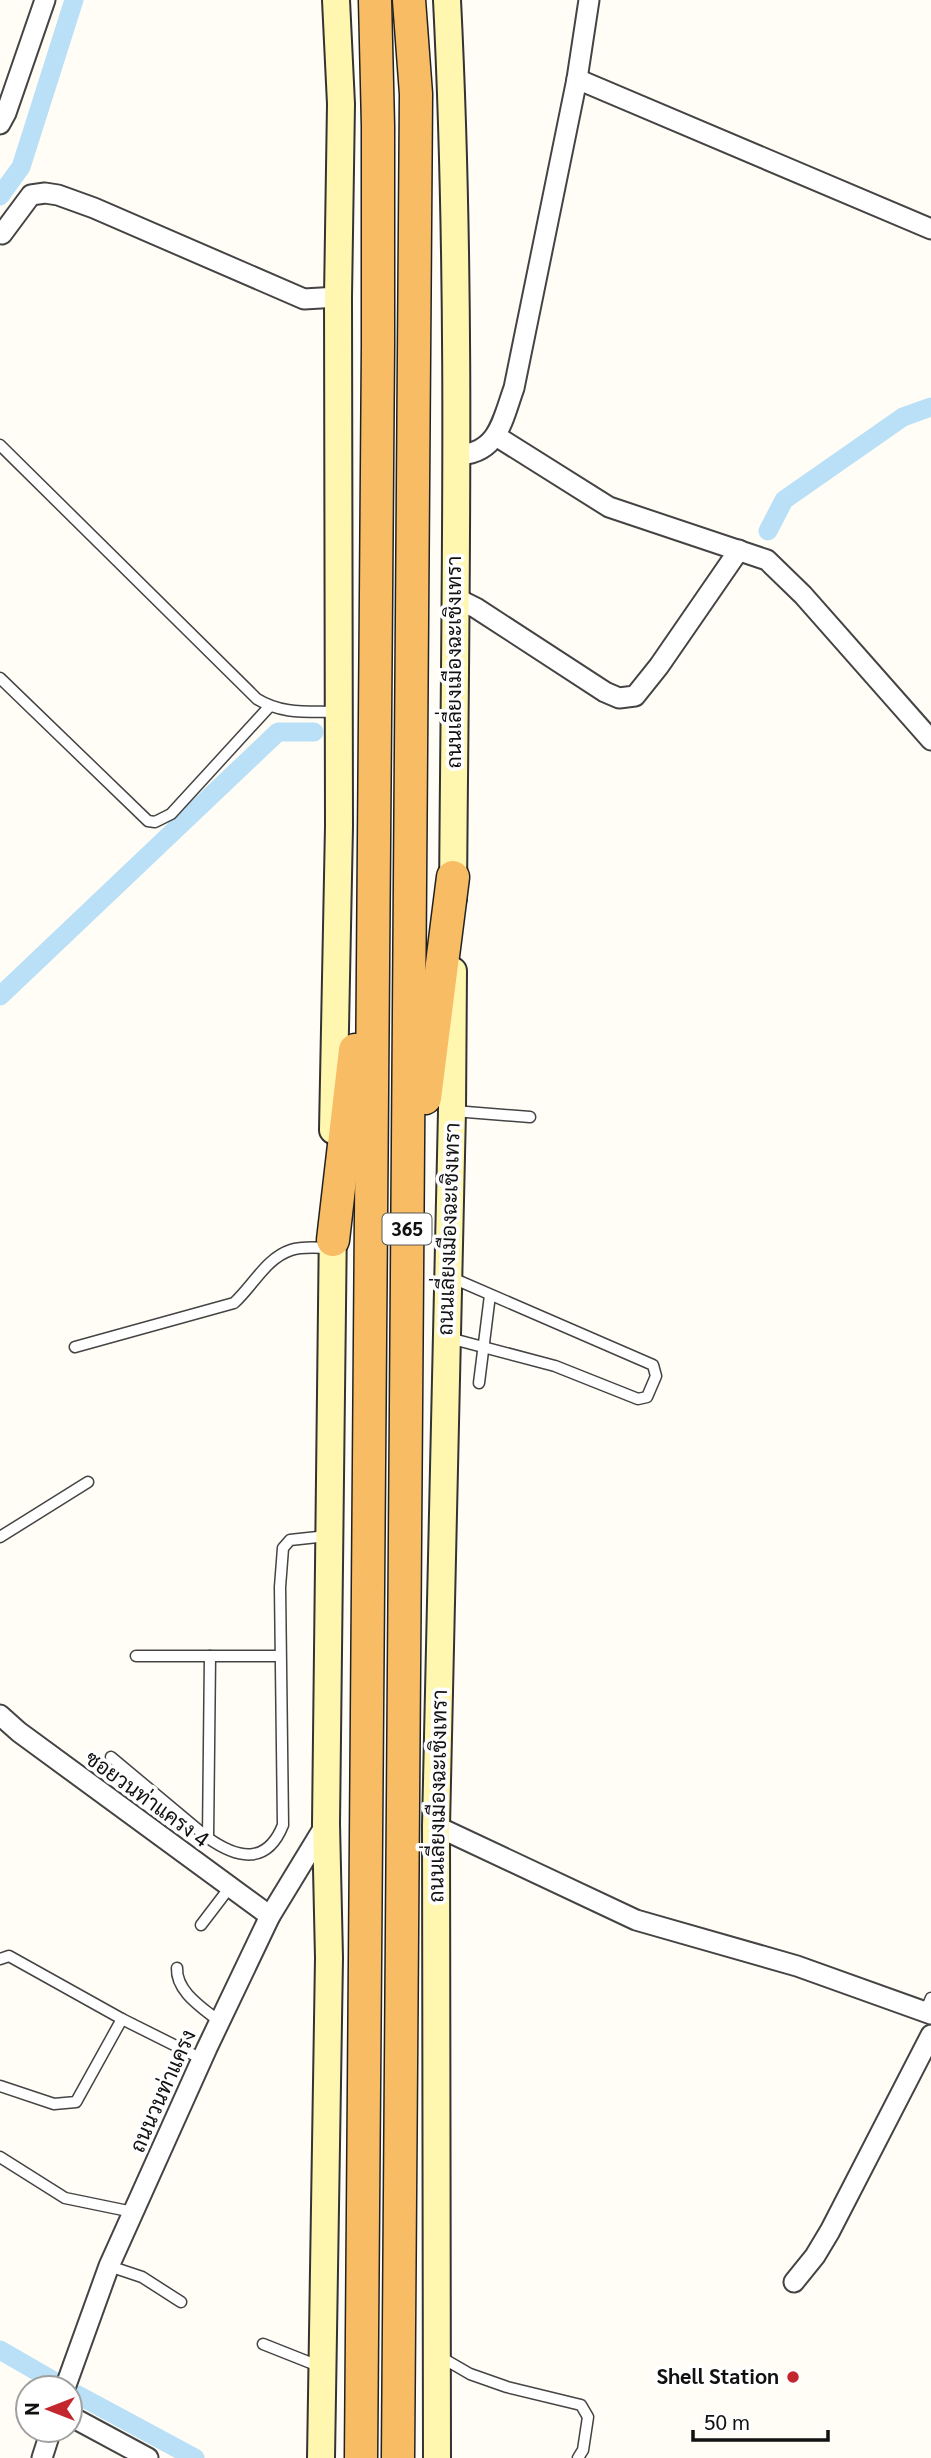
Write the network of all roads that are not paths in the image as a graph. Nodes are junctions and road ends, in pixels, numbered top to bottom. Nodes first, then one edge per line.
1 (45, 0) edge
2 (336, 0) edge
3 (375, 0) edge
4 (410, 0) edge
5 (447, 0) edge
6 (589, 0) edge
7 (577, 79) junction
8 (0, 124) edge
9 (931, 229) edge
10 (2, 234) dead end
11 (338, 298) junction
12 (496, 436) junction
13 (0, 445) edge
14 (455, 455) junction
15 (739, 550) junction
16 (454, 597) junction
17 (0, 678) edge
18 (269, 707) junction
19 (339, 712) junction
20 (931, 740) edge
21 (453, 877) junction
22 (374, 892) junction
23 (452, 1111) junction
24 (530, 1117) dead end
25 (407, 1241) junction
26 (333, 1244) junction
27 (448, 1276) junction
28 (490, 1295) junction
29 (445, 1337) junction
30 (482, 1346) junction
31 (75, 1347) dead end
32 (479, 1383) dead end
33 (88, 1482) dead end
34 (329, 1536) junction
35 (0, 1537) edge
36 (136, 1656) dead end
37 (210, 1656) junction
38 (281, 1656) junction
39 (0, 1715) edge
40 (111, 1756) dead end
41 (327, 1824) junction
42 (436, 1826) junction
43 (208, 1838) junction
44 (230, 1887) junction
45 (270, 1916) junction
46 (201, 1925) dead end
47 (0, 1959) edge
48 (177, 1968) dead end
49 (929, 2008) edge
50 (121, 2020) junction
51 (220, 2022) junction
52 (931, 2035) edge
53 (202, 2059) junction
54 (0, 2086) edge
55 (0, 2157) edge
56 (133, 2212) junction
57 (109, 2266) junction
58 (794, 2282) dead end
59 (181, 2302) dead end
60 (263, 2344) dead end
61 (439, 2356) junction
62 (322, 2367) junction
63 (70, 2374) edge
64 (84, 2424) edge
65 (148, 2458) edge
66 (321, 2458) edge
67 (361, 2458) edge
68 (398, 2458) edge
69 (437, 2458) edge
70 (578, 2458) edge

1 - 8 street
2 - 11 main road
3 - 22 highway, 365
4 - 25 highway, ถนนเลี่ยงเมืองฉะเชิงเทรา / 365
5 - 14 main road, ถนนเลี่ยงเมืองฉะเชิงเทรา / 365
6 - 7 street
7 - 9 street
7 - 12 street
10 - 11 street
11 - 19 main road
12 - 14 street
12 - 15 street
13 - 18 lane
14 - 16 main road, ถนนเลี่ยงเมืองฉะเชิงเทรา / 365
15 - 16 street
15 - 20 street
16 - 21 main road, ถนนเลี่ยงเมืองฉะเชิงเทรา / 365
17 - 18 lane
18 - 19 lane
19 - 26 main road
21 - 23 main road, ถนนเลี่ยงเมืองฉะเชิงเทรา / 365
21 - 25 highway
22 - 26 highway
22 - 67 highway, 365
23 - 24 lane
23 - 27 main road, ถนนเลี่ยงเมืองฉะเชิงเทรา / 365
25 - 68 highway, ถนนเลี่ยงเมืองฉะเชิงเทรา / 365
26 - 31 lane
26 - 34 main road
27 - 28 lane
27 - 29 main road, ถนนเลี่ยงเมืองฉะเชิงเทรา / 365
28 - 30 lane
28 - 30 lane
29 - 30 lane
29 - 42 main road, ถนนเลี่ยงเมืองฉะเชิงเทรา / 365
30 - 32 lane
33 - 35 lane
34 - 38 lane
34 - 41 main road
36 - 37 lane
37 - 38 lane
37 - 43 lane
38 - 43 lane
39 - 44 street, ซอยวนท่าแครง 4
40 - 43 lane
41 - 45 street, ถนนวนท่าแครง
41 - 62 main road
42 - 49 street
42 - 61 main road, ถนนเลี่ยงเมืองฉะเชิงเทรา / 365
44 - 45 street, ซอยวนท่าแครง 4
44 - 46 lane
45 - 51 street, ถนนวนท่าแครง
47 - 50 lane
48 - 51 lane
50 - 53 lane
50 - 54 lane
51 - 53 street, ถนนวนท่าแครง
52 - 58 street
53 - 56 street, ถนนวนท่าแครง
55 - 56 lane
56 - 57 street, ถนนวนท่าแครง
57 - 59 lane
57 - 63 street, ถนนวนท่าแครง
60 - 62 lane
61 - 69 main road, ถนนเลี่ยงเมืองฉะเชิงเทรา / 365
61 - 70 lane
62 - 66 main road
64 - 65 street

